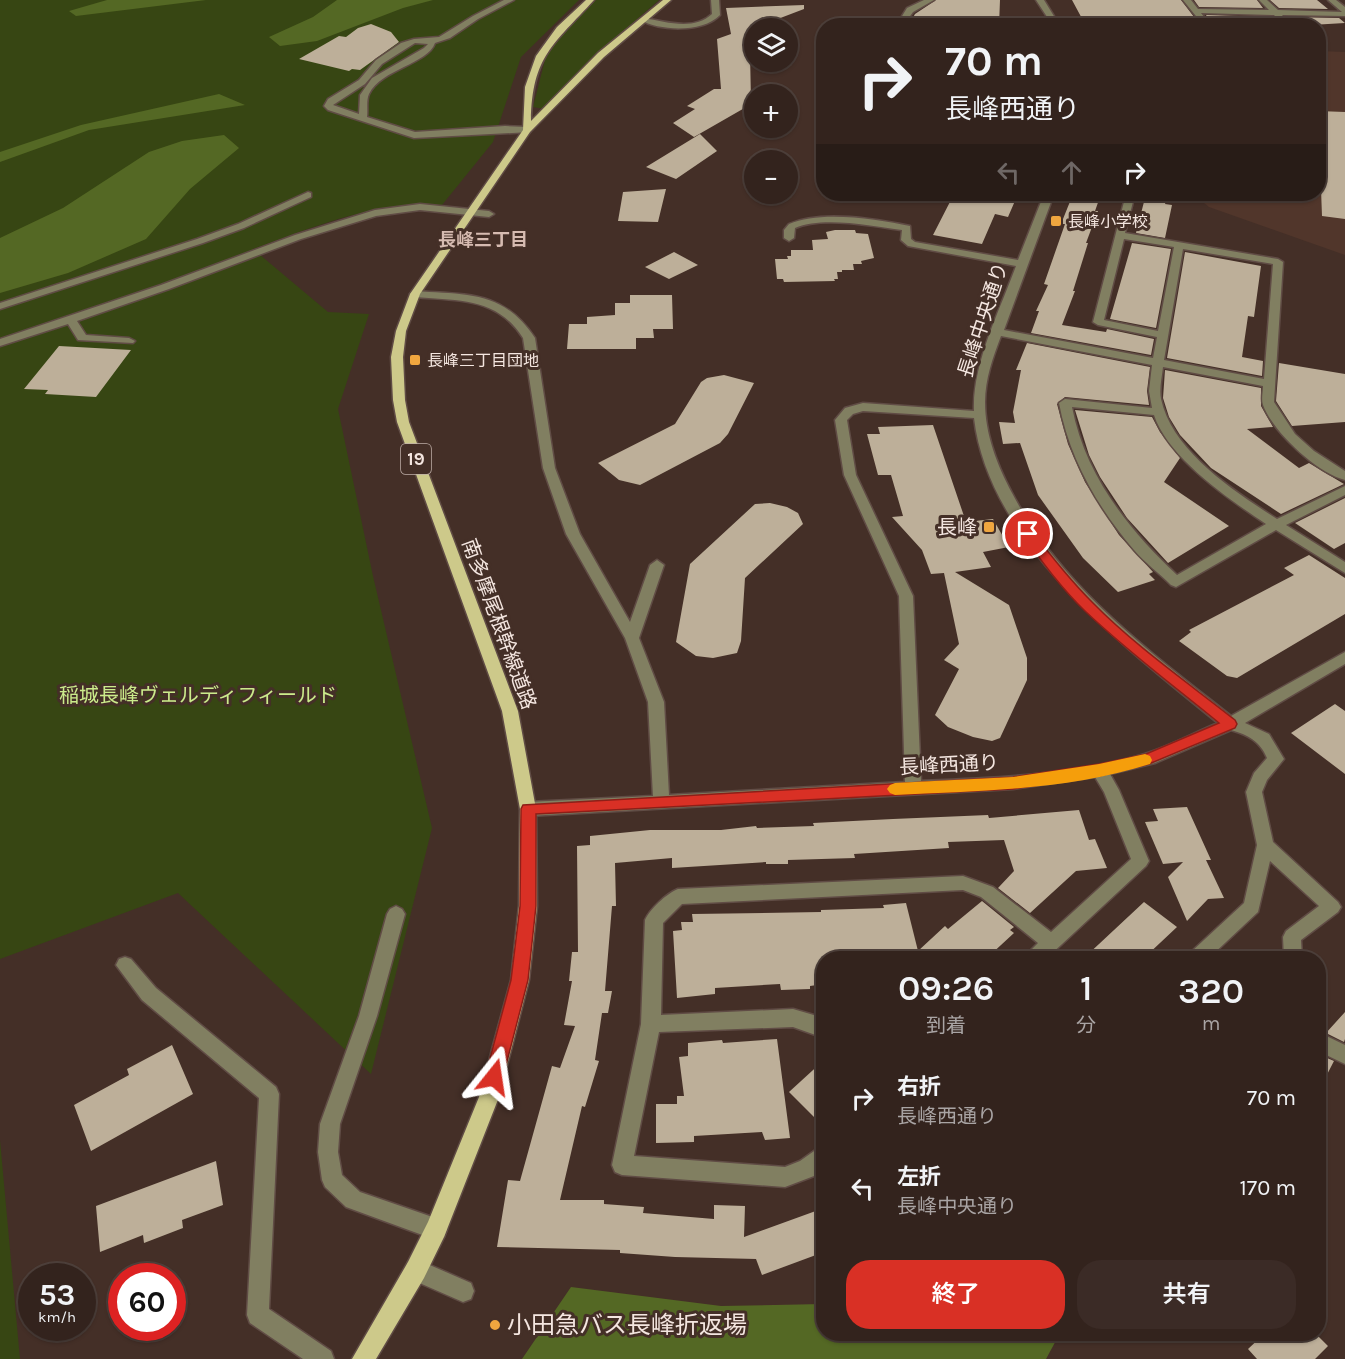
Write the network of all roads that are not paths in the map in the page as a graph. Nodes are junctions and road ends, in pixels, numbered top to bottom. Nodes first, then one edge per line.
1 (510, 0) edge
2 (590, 0) edge
3 (667, 0) edge
4 (715, 0) edge
5 (930, 0) edge
6 (1041, 0) edge
7 (1187, 0) edge
8 (1263, 0) edge
9 (1332, 0) edge
10 (1198, 11) junction
11 (1278, 13) junction
12 (1345, 13) edge
13 (904, 18) edge
14 (1052, 18) edge
15 (1203, 18) edge
16 (1282, 18) edge
17 (644, 20) junction
18 (430, 41) junction
19 (363, 118) junction
20 (526, 130) junction
21 (308, 195) dead end
22 (1046, 201) edge
23 (1128, 201) edge
24 (471, 212) junction
25 (489, 214) dead end
26 (1120, 235) junction
27 (789, 238) dead end
28 (1179, 245) junction
29 (1022, 264) junction
30 (415, 294) junction
31 (0, 306) edge
32 (71, 320) junction
33 (998, 332) junction
34 (1163, 335) junction
35 (129, 341) dead end
36 (0, 343) edge
37 (1158, 362) junction
38 (1270, 384) junction
39 (1158, 412) junction
40 (980, 415) junction
41 (1345, 476) edge
42 (1345, 490) edge
43 (1277, 524) junction
44 (657, 565) dead end
45 (1345, 567) edge
46 (632, 638) junction
47 (1345, 657) edge
48 (1230, 724) junction
49 (1099, 770) junction
50 (913, 788) junction
51 (661, 801) junction
52 (528, 809) junction
53 (1265, 845) junction
54 (396, 914) dead end
55 (1052, 943) junction
56 (1043, 951) edge
57 (1205, 951) edge
58 (1293, 951) edge
59 (125, 964) dead end
60 (651, 1024) junction
61 (816, 1024) edge
62 (1326, 1045) edge
63 (1345, 1055) edge
64 (816, 1161) edge
65 (436, 1229) junction
66 (416, 1270) junction
67 (463, 1291) dead end
68 (323, 1359) edge
69 (363, 1359) edge

1 - 18 street
2 - 20 main road
3 - 17 main road, 南多摩尾根幹線道路 / 19
4 - 17 street
5 - 13 street
6 - 14 street
7 - 10 street
8 - 11 street
9 - 12 street
10 - 11 street
10 - 15 street
11 - 12 street
11 - 16 street
17 - 20 main road, 南多摩尾根幹線道路 / 19
18 - 19 street
18 - 19 street
19 - 20 street
20 - 24 main road, 南多摩尾根幹線道路 / 19
21 - 31 street
22 - 29 street, 長峰中央通り
23 - 26 street
24 - 25 street
24 - 30 main road, 南多摩尾根幹線道路 / 19
24 - 32 street
26 - 28 street
26 - 34 street
27 - 29 street
28 - 34 street
28 - 38 street
29 - 33 street, 長峰中央通り
30 - 46 street
30 - 52 main road, 南多摩尾根幹線道路 / 19
32 - 35 street
32 - 36 street
33 - 37 street
33 - 40 street, 長峰中央通り
34 - 37 street
37 - 38 street
37 - 39 street
38 - 41 street
39 - 43 street
39 - 43 street
40 - 48 street, 長峰中央通り
40 - 50 street
42 - 43 street
43 - 45 street
44 - 46 street
46 - 51 street
47 - 48 street, 長峰西通り
48 - 49 street, 長峰西通り
48 - 53 street
49 - 50 street, 長峰西通り
49 - 55 street
50 - 51 street, 長峰西通り
51 - 52 street, 長峰西通り
52 - 65 main road, 南多摩尾根幹線道路 / 19
53 - 57 street
53 - 58 street
54 - 65 street
55 - 56 street
55 - 60 street
59 - 68 street
60 - 61 street
60 - 64 street
62 - 63 street
65 - 66 main road, 南多摩尾根幹線道路 / 19
66 - 67 street
66 - 69 main road, 南多摩尾根幹線道路 / 19

